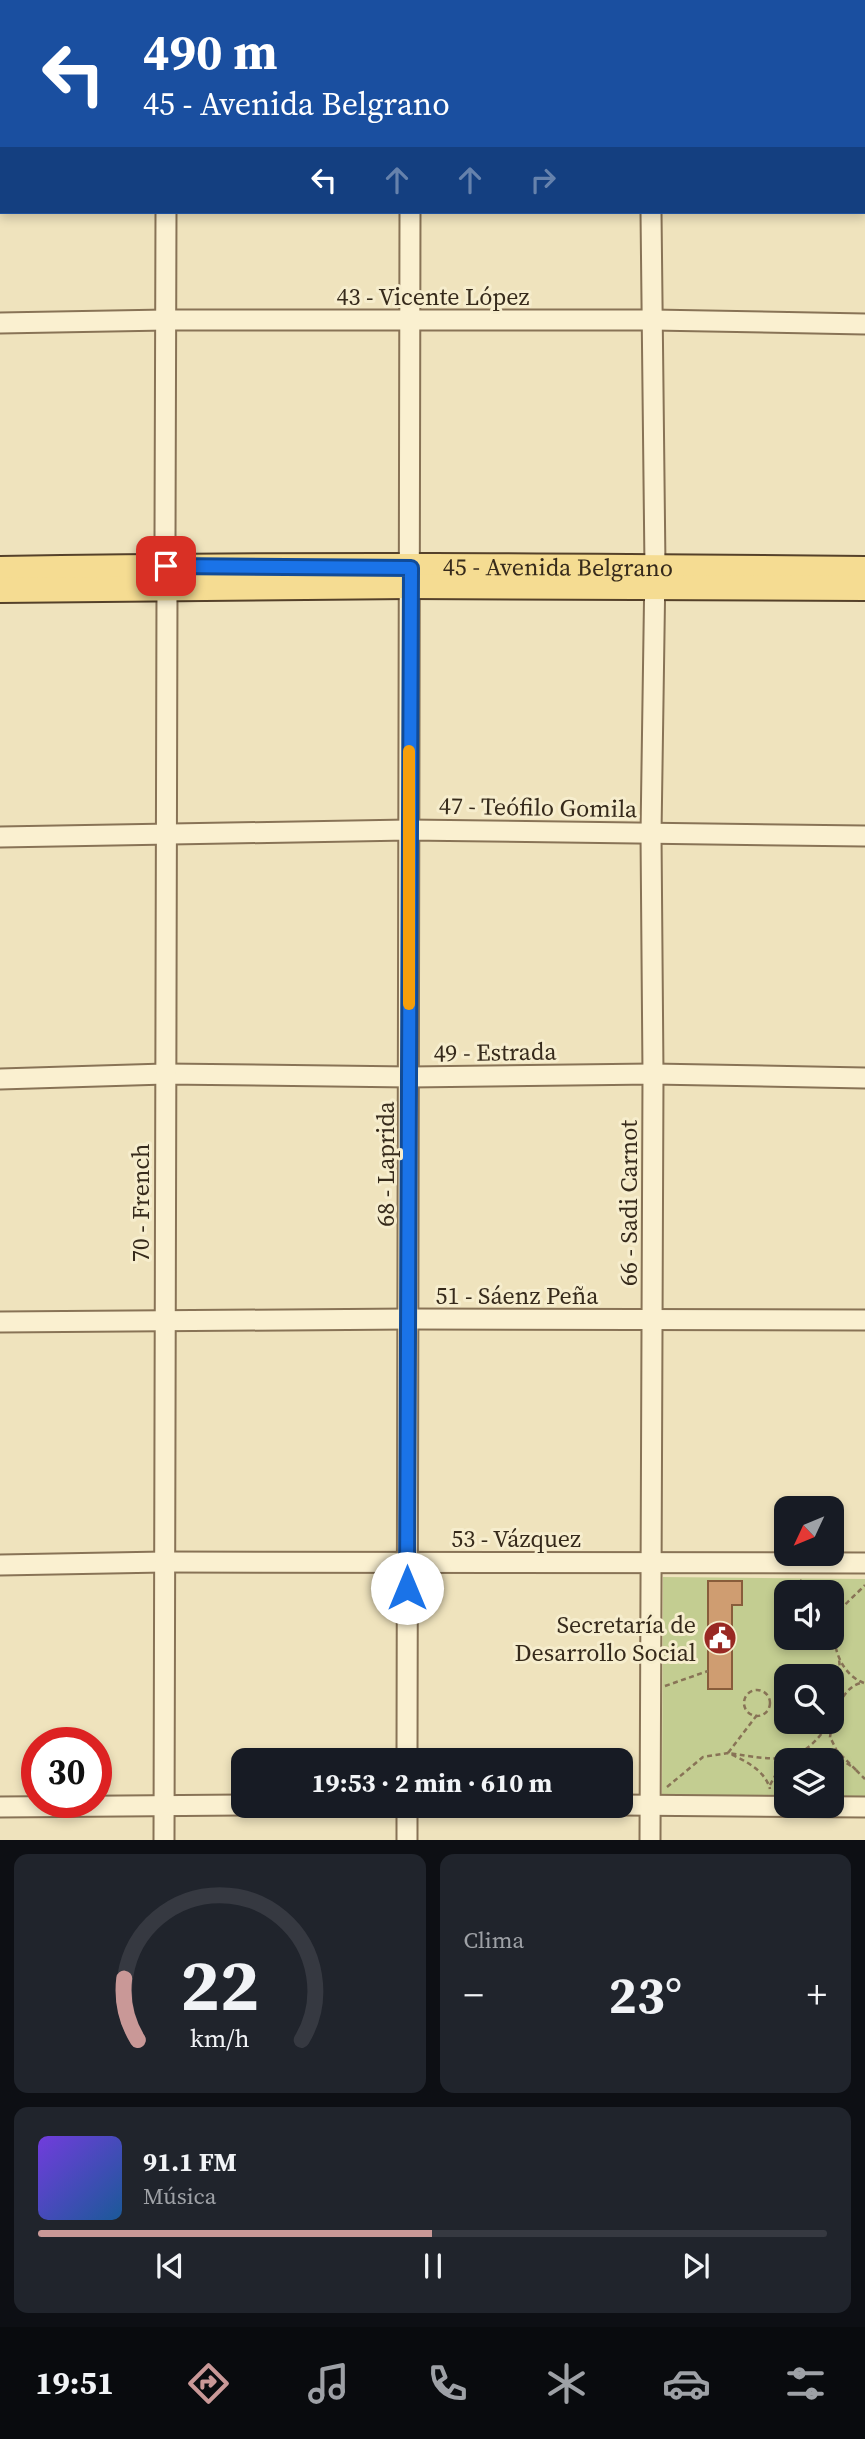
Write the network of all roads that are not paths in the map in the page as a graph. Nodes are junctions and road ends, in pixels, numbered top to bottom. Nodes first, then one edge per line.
1 (166, 214) edge
2 (410, 214) edge
3 (652, 214) edge
4 (166, 320) junction
5 (653, 320) junction
6 (409, 321) junction
7 (0, 323) edge
8 (865, 324) edge
9 (0, 569) edge
10 (865, 569) edge
11 (167, 577) junction
12 (410, 577) junction
13 (654, 577) junction
14 (865, 588) edge
15 (0, 590) edge
16 (408, 830) junction
17 (166, 833) junction
18 (651, 834) junction
19 (0, 836) edge
20 (865, 836) edge
21 (165, 1074) junction
22 (653, 1074) junction
23 (410, 1077) junction
24 (865, 1078) edge
25 (0, 1079) edge
26 (409, 1318) junction
27 (651, 1320) junction
28 (865, 1320) edge
29 (165, 1321) junction
30 (0, 1322) edge
31 (164, 1562) junction
32 (651, 1562) junction
33 (407, 1563) junction
34 (865, 1563) edge
35 (0, 1565) edge
36 (407, 1748) edge
37 (164, 1805) junction
38 (231, 1805) edge
39 (633, 1805) edge
40 (651, 1805) junction
41 (0, 1807) edge
42 (865, 1807) edge
43 (407, 1818) edge
44 (164, 1840) edge
45 (407, 1840) edge
46 (650, 1840) edge

1 - 4 street, 70 - French
2 - 6 street, 68 - Laprida
3 - 5 street, 66 - Sadi Carnot
4 - 6 street, 43 - Vicente López
4 - 7 street, 43 - Vicente López
4 - 11 street, 70 - French
5 - 6 street, 43 - Vicente López
5 - 8 street, 43 - Vicente López
5 - 13 street, 66 - Sadi Carnot
6 - 12 street, 68 - Laprida
9 - 11 main road, 45 - Avenida Belgrano
10 - 13 main road, 45 - Avenida Belgrano
11 - 12 main road, 45 - Avenida Belgrano
11 - 15 main road, 45 - Avenida Belgrano
11 - 17 street, 70 - French
12 - 13 main road, 45 - Avenida Belgrano
12 - 16 street, 68 - Laprida
13 - 14 main road, 45 - Avenida Belgrano
13 - 18 street, 66 - Sadi Carnot
16 - 17 street, 47 - Teófilo Gomila
16 - 18 street, 47 - Teófilo Gomila
16 - 23 street, 68 - Laprida
17 - 19 street, 47 - Teófilo Gomila
17 - 21 street, 70 - French
18 - 20 street, 47 - Teófilo Gomila
18 - 22 street, 66 - Sadi Carnot
21 - 23 street, 49 - Estrada
21 - 25 street, 49 - Estrada
21 - 29 street, 70 - French
22 - 23 street, 49 - Estrada
22 - 24 street, 49 - Estrada
22 - 27 street, 66 - Sadi Carnot
23 - 26 street, 68 - Laprida
26 - 27 street, 51 - Sáenz Peña
26 - 29 street, 51 - Sáenz Peña
26 - 33 street, 68 - Laprida
27 - 28 street, 51 - Sáenz Peña
27 - 32 street, 66 - Sadi Carnot
29 - 30 street, 51 - Sáenz Peña
29 - 31 street, 70 - French
31 - 33 street, 53 - Vázquez
31 - 35 street, 53 - Vázquez
31 - 37 street, 70 - French
32 - 33 street, 53 - Vázquez
32 - 34 street, 53 - Vázquez
32 - 40 street, 66 - Sadi Carnot
33 - 36 street, 68 - Laprida
37 - 38 street
37 - 41 street
37 - 44 street, 70 - French
39 - 40 street
40 - 42 street
40 - 46 street, 66 - Sadi Carnot
43 - 45 street

